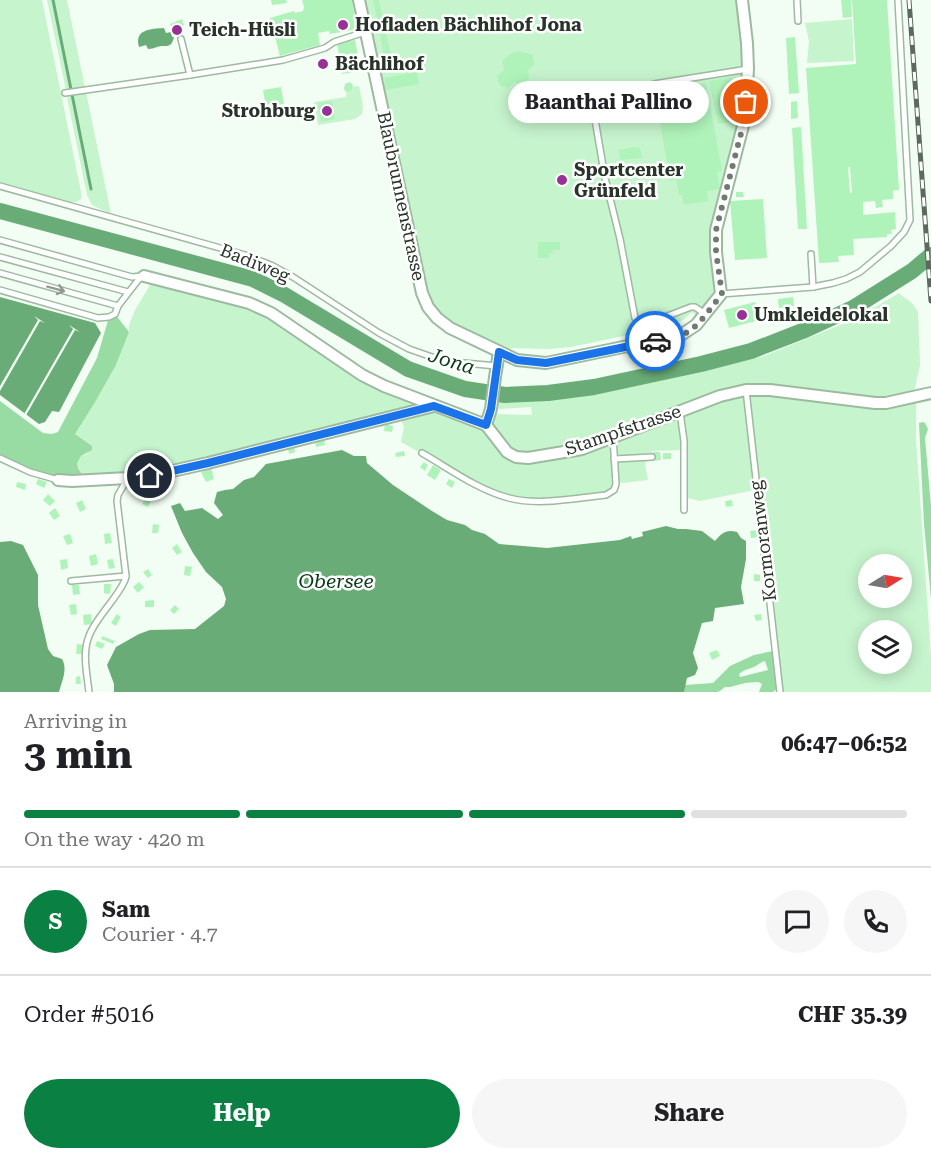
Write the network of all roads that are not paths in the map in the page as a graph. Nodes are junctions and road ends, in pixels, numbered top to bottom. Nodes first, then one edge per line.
1 (359, 0) edge
2 (742, 0) edge
3 (796, 0) edge
4 (898, 0) edge
5 (798, 21) dead end
6 (365, 32) junction
7 (181, 39) dead end
8 (748, 69) junction
9 (190, 75) junction
10 (654, 84) dead end
11 (66, 93) dead end
12 (591, 96) dead end
13 (0, 186) edge
14 (0, 240) edge
15 (811, 255) dead end
16 (0, 256) edge
17 (0, 273) edge
18 (144, 276) junction
19 (813, 287) junction
20 (0, 290) edge
21 (128, 292) junction
22 (722, 294) junction
23 (117, 306) junction
24 (706, 314) junction
25 (499, 352) junction
26 (497, 366) junction
27 (746, 390) junction
28 (931, 393) edge
29 (434, 406) junction
30 (680, 410) junction
31 (486, 425) junction
32 (613, 437) junction
33 (422, 453) dead end
34 (652, 457) dead end
35 (0, 458) edge
36 (615, 459) junction
37 (128, 478) junction
38 (58, 480) joint
39 (684, 510) dead end
40 (126, 576) junction
41 (71, 581) dead end
42 (89, 692) edge
43 (780, 692) edge

1 - 6 street, Blaubrunnenstrasse
2 - 8 street
3 - 5 lane
4 - 19 lane
6 - 9 lane
6 - 25 street, Blaubrunnenstrasse
7 - 9 lane
8 - 10 lane
8 - 22 street
9 - 11 lane
12 - 24 lane
13 - 26 lane, Badiweg
14 - 18 lane
15 - 19 lane
16 - 21 lane
17 -> 23 lane
18 - 21 lane
18 - 29 street
19 - 22 lane
20 - 23 lane
21 - 23 lane
22 - 24 street, Blaubrunnenstrasse
24 - 25 street, Blaubrunnenstrasse
25 - 26 street
26 - 31 street
27 - 28 street, Stampfstrasse
27 - 30 street, Stampfstrasse
27 - 43 lane, Kormoranweg
29 - 31 street
29 - 37 street
30 - 32 street, Stampfstrasse
30 - 39 lane
31 - 32 street, Stampfstrasse
32 - 36 lane
33 - 36 lane
34 - 36 lane
35 - 38 lane
37 - 38 street
37 - 40 lane
40 - 41 lane
40 - 42 lane

